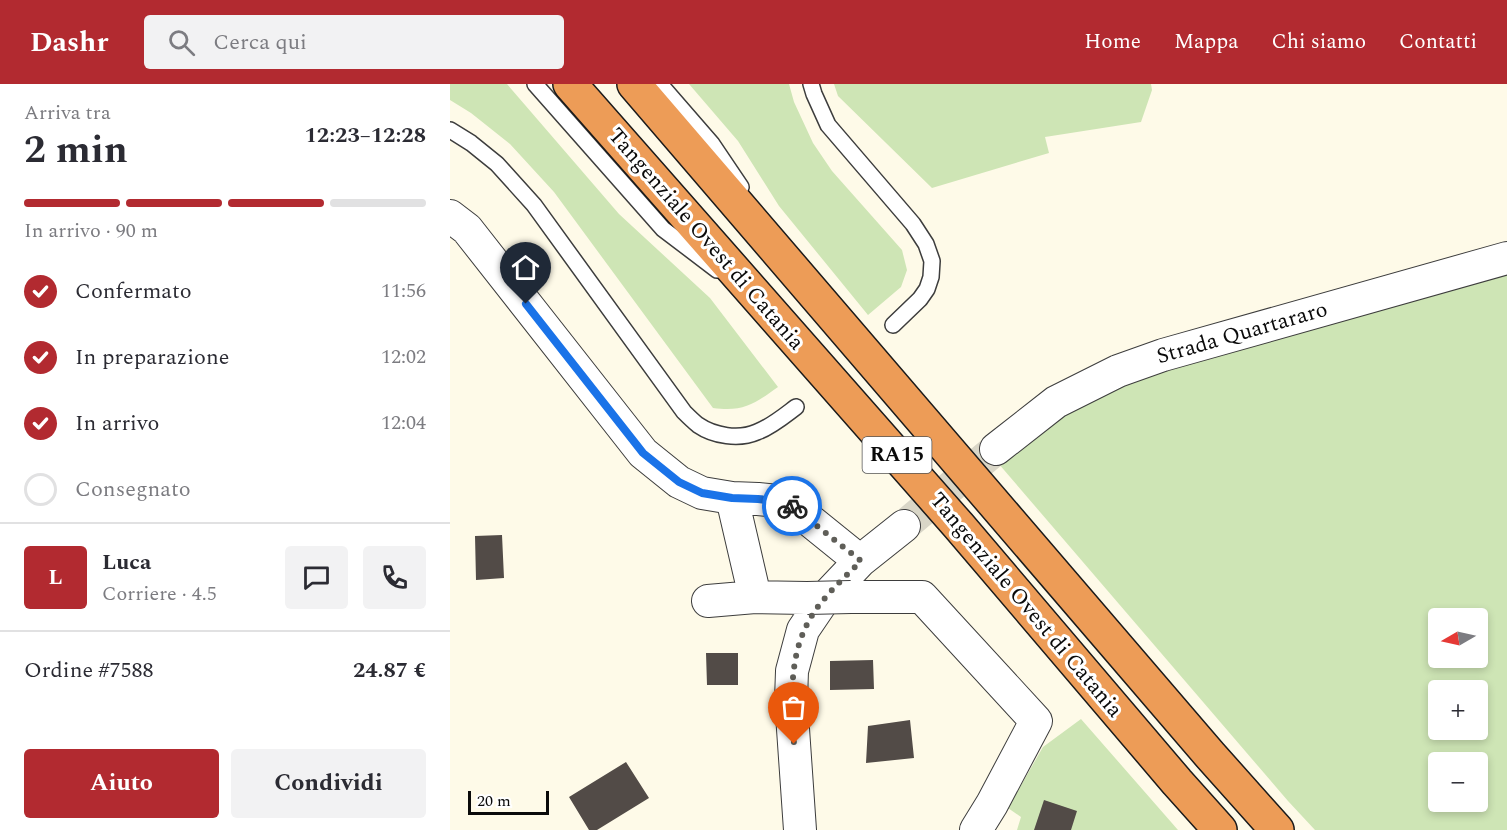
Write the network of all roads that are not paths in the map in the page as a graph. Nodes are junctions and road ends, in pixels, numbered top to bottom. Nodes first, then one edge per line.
1 (535, 84) edge
2 (570, 84) edge
3 (634, 84) edge
4 (660, 84) edge
5 (811, 84) edge
6 (450, 130) edge
7 (450, 216) edge
8 (1507, 258) edge
9 (810, 289) junction
10 (767, 308) junction
11 (893, 325) dead end
12 (796, 407) dead end
13 (996, 449) tunnel mouth
14 (732, 498) junction
15 (904, 526) tunnel mouth
16 (861, 561) junction
17 (755, 597) junction
18 (708, 601) dead end
19 (800, 830) edge
20 (976, 830) edge
21 (1220, 830) edge
22 (1277, 830) edge

1 - 10 lane
2 - 10 highway, Tangenziale Ovest di Catania / RA15
3 - 9 highway, Tangenziale Ovest di Catania / RA15
4 - 9 lane
5 - 11 lane
6 - 12 lane
7 - 14 street
8 - 13 street, Strada Quartararo
9 - 22 highway, Tangenziale Ovest di Catania / RA15
10 - 21 highway, Tangenziale Ovest di Catania / RA15
14 - 16 street
14 - 17 street
15 - 16 street
16 - 19 street
17 - 18 street
17 - 20 street, bridge

